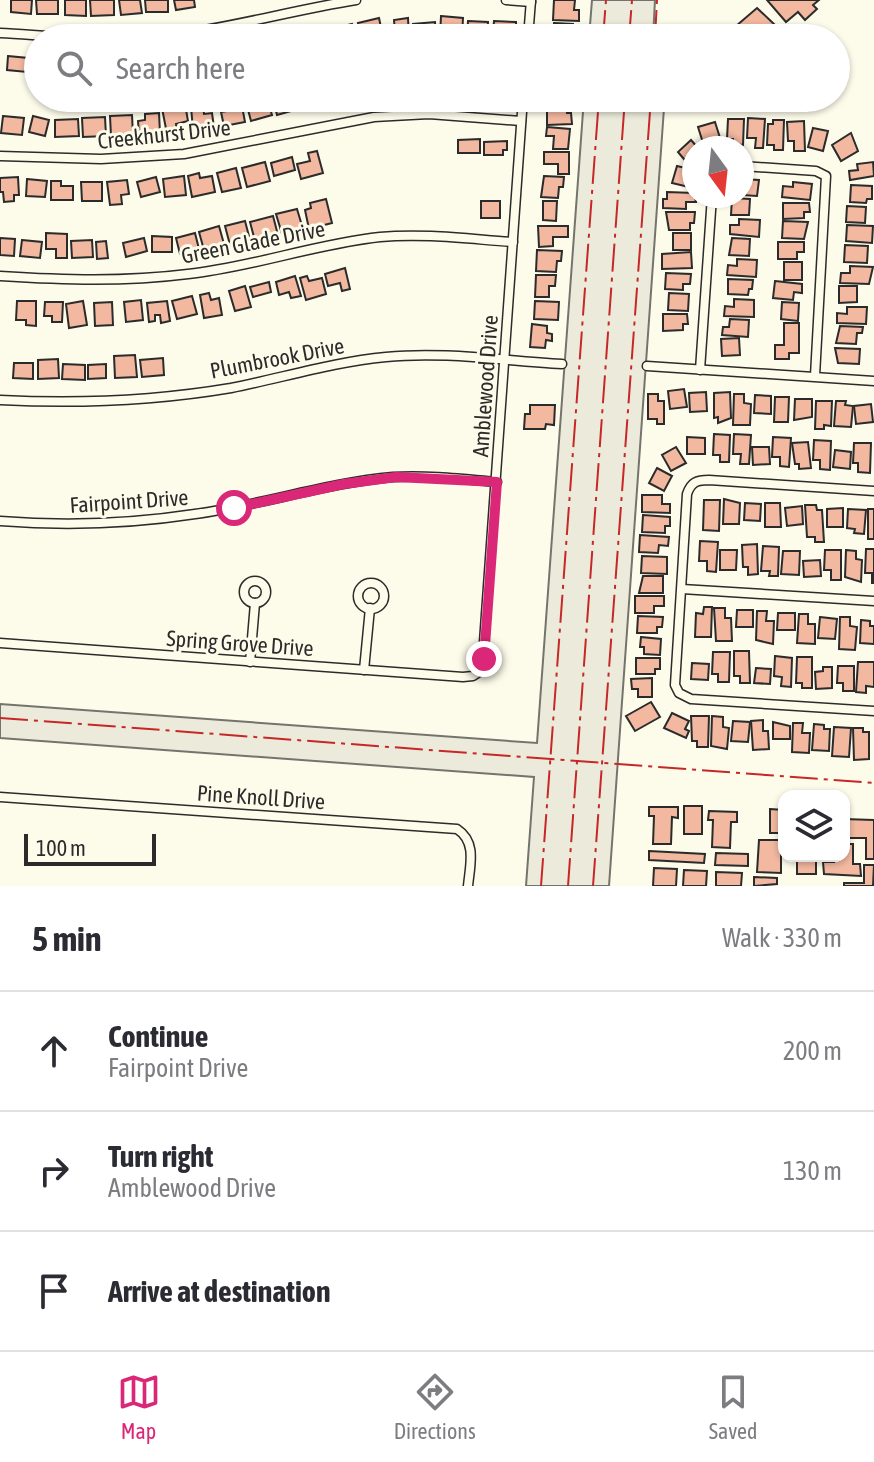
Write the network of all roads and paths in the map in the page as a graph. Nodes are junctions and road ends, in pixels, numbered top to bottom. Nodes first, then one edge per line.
1 (356, 0) edge
2 (506, 0) edge
3 (531, 1) edge
4 (244, 24) edge
5 (529, 24) edge
6 (0, 33) edge
7 (24, 34) edge
8 (522, 112) edge
9 (521, 121) junction
10 (0, 156) edge
11 (754, 167) edge
12 (711, 208) edge
13 (513, 242) junction
14 (0, 276) edge
15 (505, 361) junction
16 (562, 364) dead end
17 (647, 366) dead end
18 (700, 370) junction
19 (815, 376) junction
20 (874, 381) edge
21 (0, 400) edge
22 (497, 482) junction
23 (874, 491) edge
24 (0, 521) edge
25 (682, 589) junction
26 (874, 601) edge
27 (255, 603) dead end
28 (370, 608) dead end
29 (0, 643) edge
30 (250, 662) junction
31 (364, 670) junction
32 (477, 673) joint
33 (874, 711) edge
34 (0, 797) edge
35 (468, 886) edge

1 - 4 street
2 - 3 street
3 - 5 street
6 - 7 street
8 - 9 street, Amblewood Drive
9 - 10 street, Creekhurst Drive
9 - 13 street, Amblewood Drive
11 - 19 street
12 - 18 street
13 - 14 street, Green Glade Drive
13 - 15 street, Amblewood Drive
15 - 16 street, Plumbrook Drive
15 - 21 street, Plumbrook Drive
15 - 22 street, Amblewood Drive
17 - 18 street
18 - 19 street
19 - 20 street
22 - 24 street, Fairpoint Drive
22 - 32 street, Amblewood Drive
23 - 25 street
25 - 26 street
25 - 33 street
27 - 30 street
28 - 31 street
29 - 30 street, Spring Grove Drive
30 - 31 street, Spring Grove Drive
31 - 32 street, Spring Grove Drive
34 - 35 street, Pine Knoll Drive

